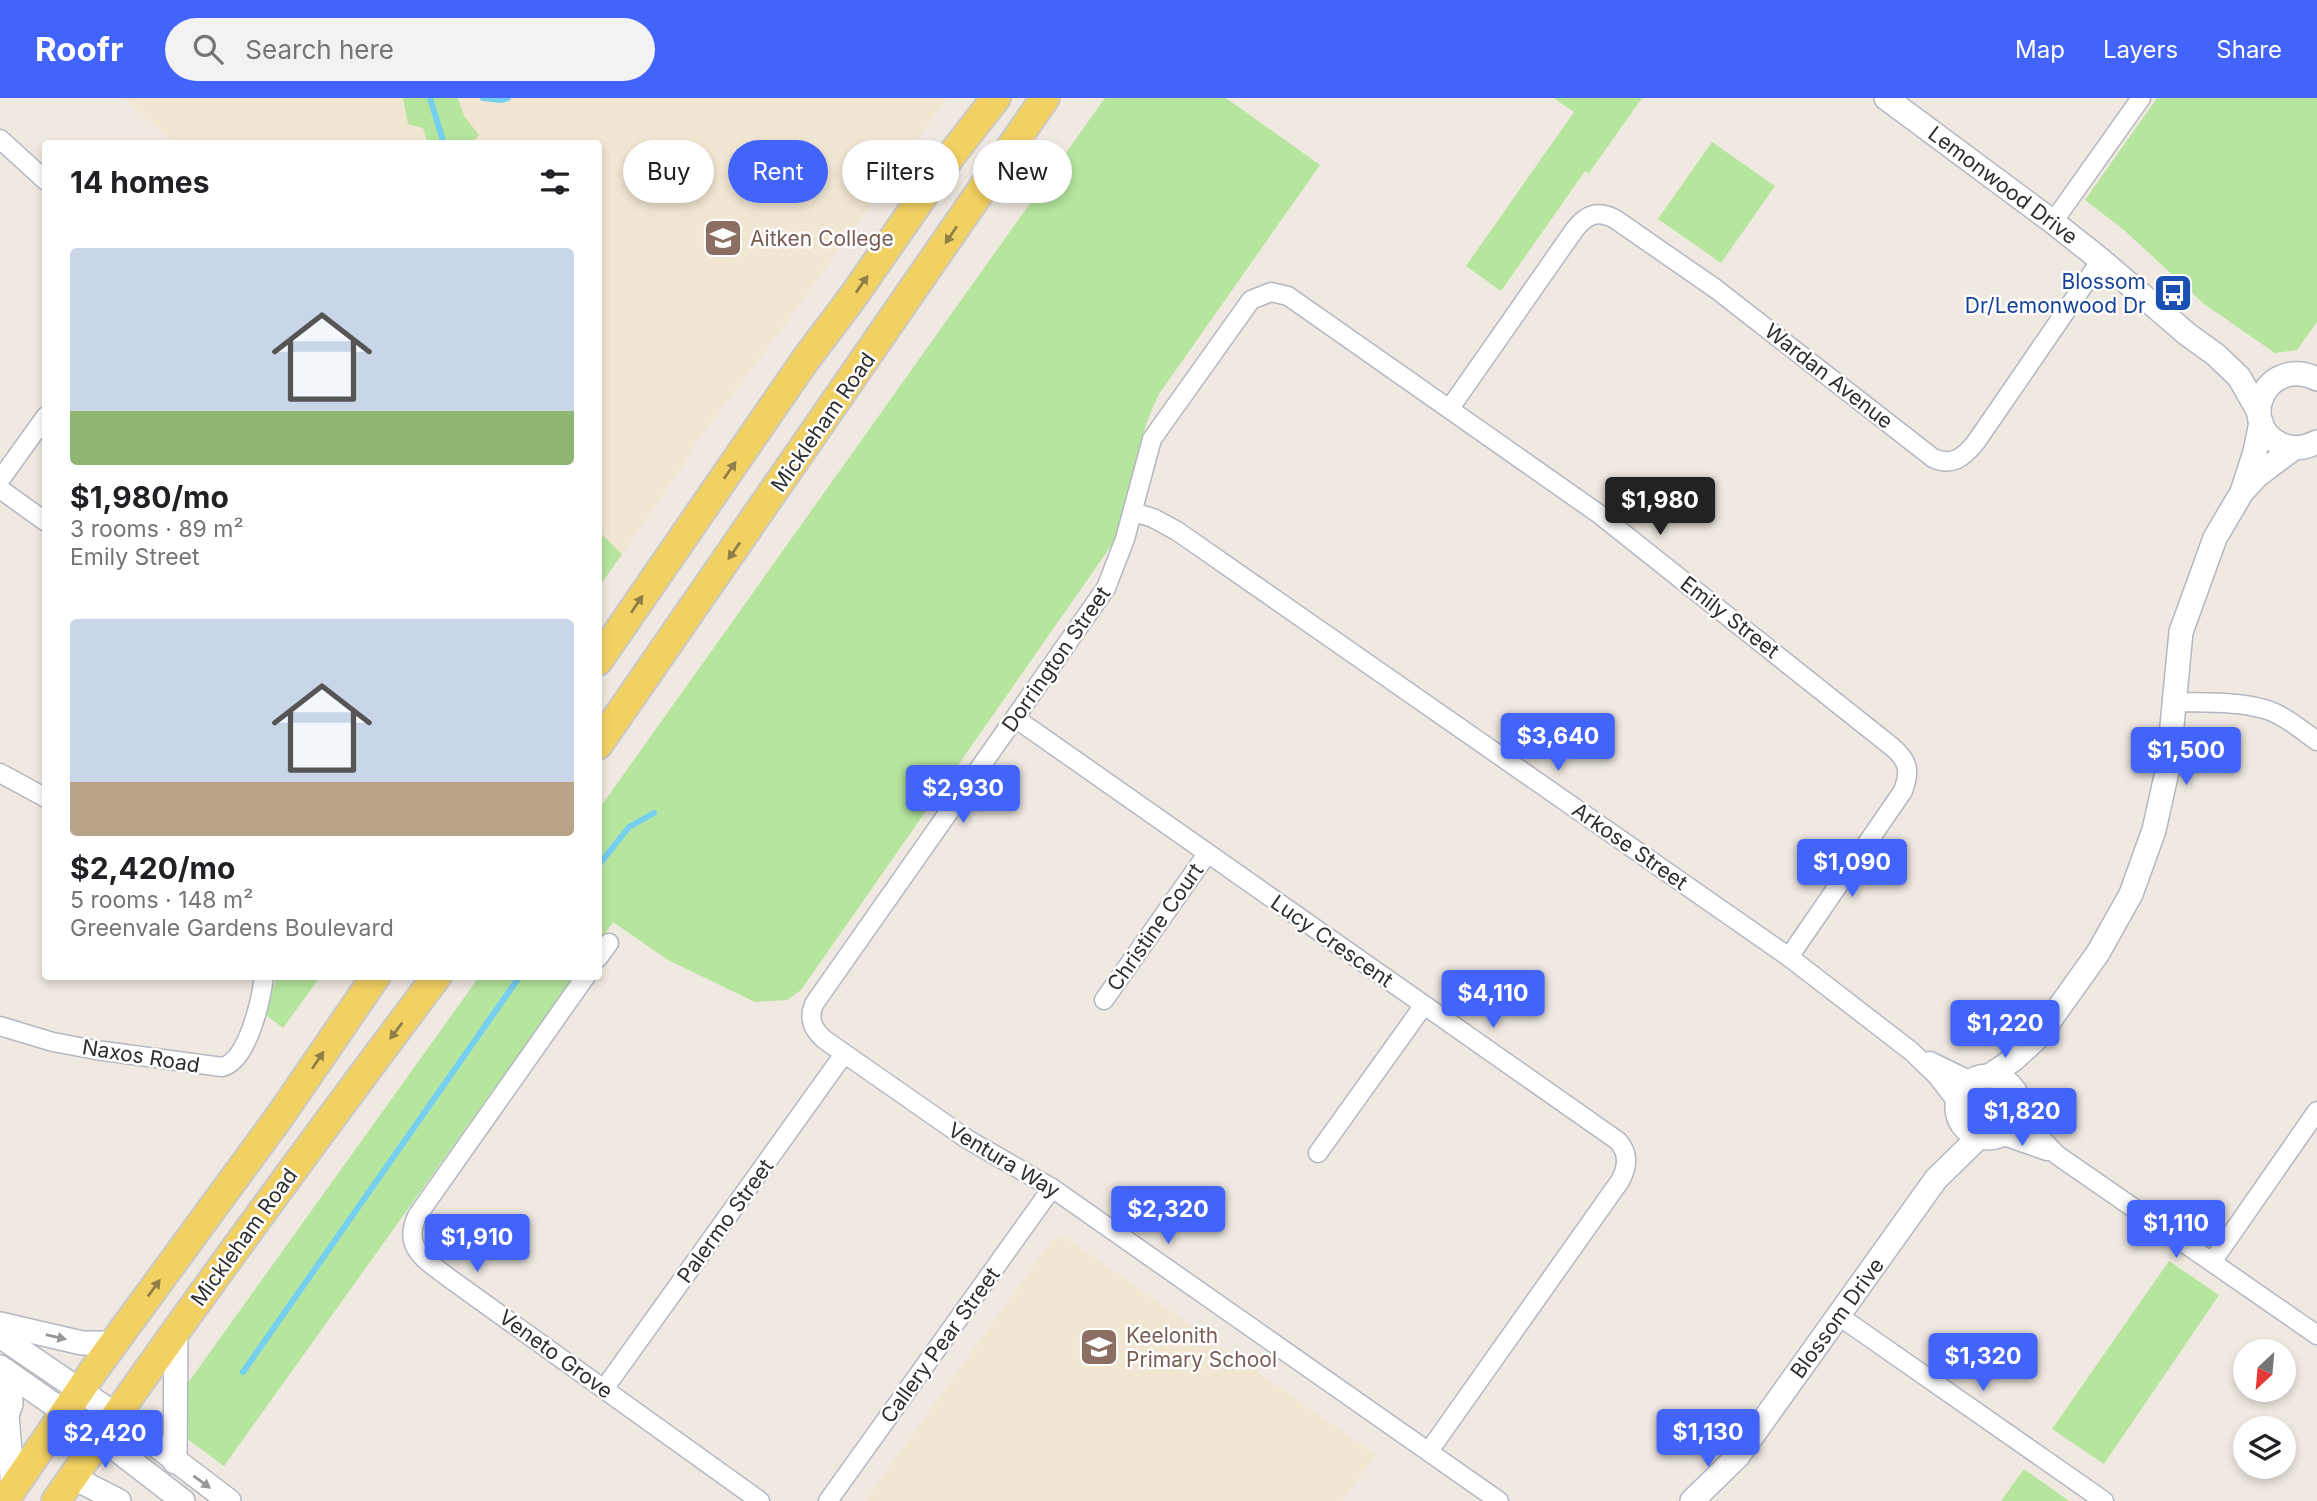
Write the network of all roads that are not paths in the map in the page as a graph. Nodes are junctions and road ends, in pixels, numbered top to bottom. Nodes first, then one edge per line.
1 (996, 98) edge
2 (1045, 98) edge
3 (1886, 98) edge
4 (2141, 98) edge
5 (0, 139) edge
6 (42, 177) edge
7 (2053, 222) junction
8 (2101, 260) junction
9 (1251, 300) joint
10 (2216, 355) junction
11 (2317, 362) edge
12 (2288, 374) junction
13 (2317, 379) edge
14 (1450, 408) junction
15 (2260, 417) junction
16 (42, 422) edge
17 (2311, 444) edge
18 (0, 480) edge
19 (0, 489) edge
20 (2242, 492) junction
21 (1133, 512) junction
22 (42, 519) edge
23 (602, 655) edge
24 (2175, 702) junction
25 (1015, 718) junction
26 (602, 740) edge
27 (2317, 741) edge
28 (0, 773) edge
29 (42, 796) edge
30 (1207, 854) junction
31 (609, 943) dead end
32 (602, 953) edge
33 (1789, 957) junction
34 (263, 980) edge
35 (373, 980) edge
36 (434, 980) edge
37 (583, 980) edge
38 (818, 998) joint
39 (1104, 1000) dead end
40 (1424, 1005) junction
41 (0, 1026) edge
42 (2038, 1038) junction
43 (1911, 1051) junction
44 (845, 1054) junction
45 (1980, 1079) junction
46 (2018, 1105) junction
47 (1959, 1111) junction
48 (2317, 1111) edge
49 (1990, 1136) junction
50 (1318, 1153) dead end
51 (2057, 1155) junction
52 (1936, 1180) junction
53 (1052, 1188) junction
54 (2212, 1262) junction
55 (1839, 1316) junction
56 (0, 1324) edge
57 (176, 1332) junction
58 (2317, 1335) edge
59 (0, 1336) edge
60 (114, 1343) junction
61 (5, 1371) edge
62 (604, 1389) junction
63 (72, 1402) junction
64 (108, 1426) junction
65 (1429, 1451) junction
66 (1738, 1456) junction
67 (175, 1462) junction
68 (72, 1477) junction
69 (8, 1494) edge
70 (56, 1501) edge
71 (118, 1501) edge
72 (183, 1501) edge
73 (229, 1501) edge
74 (760, 1501) edge
75 (828, 1501) edge
76 (1499, 1501) edge
77 (1692, 1501) edge
78 (1717, 1501) edge
79 (2104, 1501) edge

23 -> 1 main road
2 -> 26 main road, Mickleham Road
3 - 7 street, Lemonwood Drive
4 - 7 street
5 - 6 street
7 - 8 street, Lemonwood Drive
8 - 10 street, Lemonwood Drive
8 - 14 street, Wardan Avenue
9 - 14 street, Emily Street
9 - 21 street, Dorrington Street
10 - 12 street, Lemonwood Drive
10 - 15 street, Lemonwood Drive
11 - 12 street
12 - 13 street, Lemonwood Drive
12 - 15 street
14 - 33 street, Emily Street
15 - 17 street, Lemonwood Drive
15 - 20 street
16 - 18 street
17 - 20 street
19 - 22 street
20 - 24 street
21 - 25 street, Dorrington Street
21 - 33 street, Arkose Street
24 - 27 street
24 - 42 street
25 - 30 street, Lucy Crescent
25 - 38 street, Dorrington Street
28 - 29 street
30 - 39 street, Christine Court
30 - 40 street, Lucy Crescent
31 - 32 street
33 - 43 street, Arkose Street
34 - 41 street, Naxos Road
60 -> 35 main road, Mickleham Road
36 -> 57 main road, Mickleham Road
37 - 62 street, Veneto Grove
38 - 44 street, Ventura Way
40 - 50 street
40 - 65 street, Lucy Crescent
42 - 45 street
42 - 46 street
43 - 45 street, Arkose Street
43 - 47 street, Arkose Street
44 - 53 street, Ventura Way
44 - 62 street, Palermo Street
45 - 46 street
45 - 47 street
46 - 49 street
46 - 51 street
47 - 49 street
47 - 52 street, Blossom Drive
48 - 54 street
49 - 51 street
49 - 52 street, Blossom Drive
51 - 54 street
52 - 55 street, Blossom Drive
53 - 65 street, Ventura Way
53 - 75 street, Callery Pear Street
54 - 58 street
55 - 66 street, Blossom Drive
55 - 79 street
56 -> 60 street
57 - 64 main road, Mickleham Road
57 - 67 street
59 - 63 street
60 - 63 main road, Mickleham Road
61 - 63 street
61 - 69 street
62 - 74 street, Veneto Grove
63 - 64 street
63 - 69 main road, Mickleham Road
64 - 67 street
64 - 68 main road, Mickleham Road
64 - 72 street
65 - 76 street, Ventura Way
66 - 77 street, Blossom Drive
66 - 78 street, Blossom Drive
67 -> 73 street
68 - 70 main road, Mickleham Road
68 - 71 street

